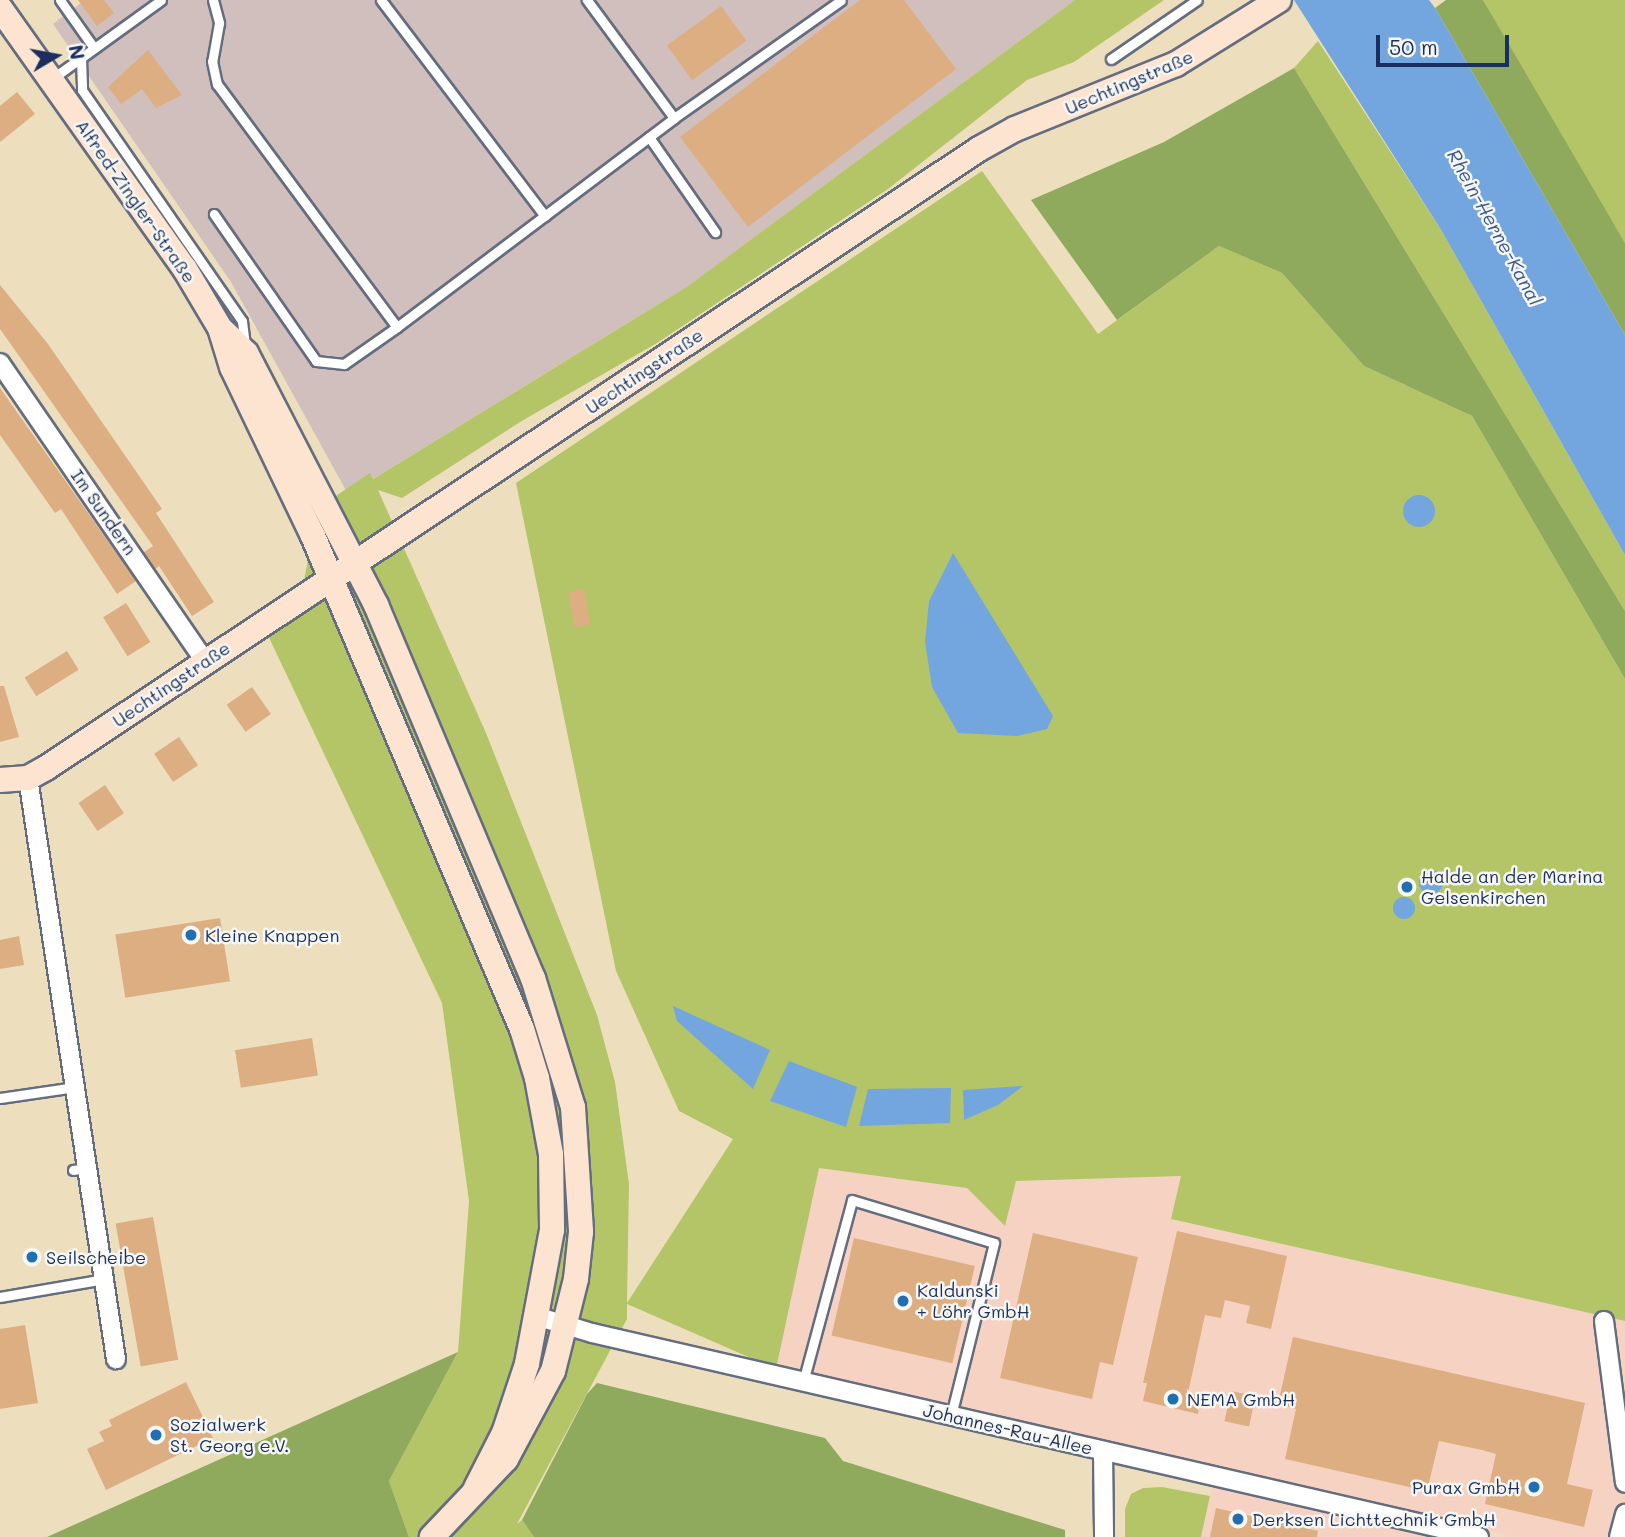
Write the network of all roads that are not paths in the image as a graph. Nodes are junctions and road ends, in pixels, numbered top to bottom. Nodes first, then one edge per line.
1 (60, 0) edge
2 (160, 0) edge
3 (213, 0) edge
4 (381, 0) edge
5 (587, 0) edge
6 (841, 0) edge
7 (1198, 0) edge
8 (1273, 4) edge
9 (0, 8) edge
10 (94, 48) junction
11 (80, 58) junction
12 (1111, 59) dead end
13 (52, 79) junction
14 (674, 118) junction
15 (649, 137) junction
16 (214, 214) dead end
17 (545, 216) junction
18 (715, 232) dead end
19 (397, 327) junction
20 (220, 328) junction
21 (246, 353) junction
22 (0, 363) edge
23 (355, 563) junction
24 (331, 579) junction
25 (205, 661) junction
26 (28, 778) junction
27 (0, 780) edge
28 (75, 1087) junction
29 (0, 1098) edge
30 (104, 1279) junction
31 (0, 1297) edge
32 (539, 1317) junction
33 (1604, 1321) dead end
34 (565, 1325) junction
35 (116, 1359) dead end
36 (803, 1382) junction
37 (1619, 1393) edge
38 (951, 1416) junction
39 (1103, 1451) junction
40 (1625, 1483) edge
41 (476, 1488) junction
42 (1625, 1514) edge
43 (432, 1537) edge
44 (1104, 1537) edge
45 (1479, 1537) edge
46 (1619, 1537) edge

1 - 10 lane
2 - 10 lane
3 - 19 lane
4 - 17 lane
5 - 14 lane
6 - 14 lane
7 - 12 lane
8 - 23 main road, Uechtingstraße
9 - 13 main road, Alfred-Zingler-Straße
10 - 11 lane
11 - 13 lane
11 - 21 lane
13 - 20 main road, Alfred-Zingler-Straße
14 - 15 lane
15 - 17 lane
15 - 18 lane
16 - 19 lane
17 - 19 lane
20 - 21 main road, Alfred-Zingler-Straße
20 - 24 main road, Alfred-Zingler-Straße
21 - 23 main road, Alfred-Zingler-Straße
22 - 25 street, Im Sundern
23 - 24 main road, Uechtingstraße
23 - 34 main road, Alfred-Zingler-Straße
24 - 25 main road, Uechtingstraße
24 - 32 main road, Alfred-Zingler-Straße
25 - 26 main road, Uechtingstraße
26 - 27 main road, Uechtingstraße
26 - 28 street
28 - 29 lane
28 - 30 street
30 - 31 lane
30 - 35 street
32 - 34 street, Johannes-Rau-Allee
32 - 41 main road, Alfred-Zingler-Straße
33 - 37 street
34 - 36 street, Johannes-Rau-Allee
34 - 41 main road, Alfred-Zingler-Straße
36 - 38 street, Johannes-Rau-Allee
36 - 38 lane
37 - 40 street
38 - 39 street, Johannes-Rau-Allee
39 - 44 street
39 - 45 street, Johannes-Rau-Allee
41 - 43 main road, Alfred-Zingler-Straße
42 - 46 street

